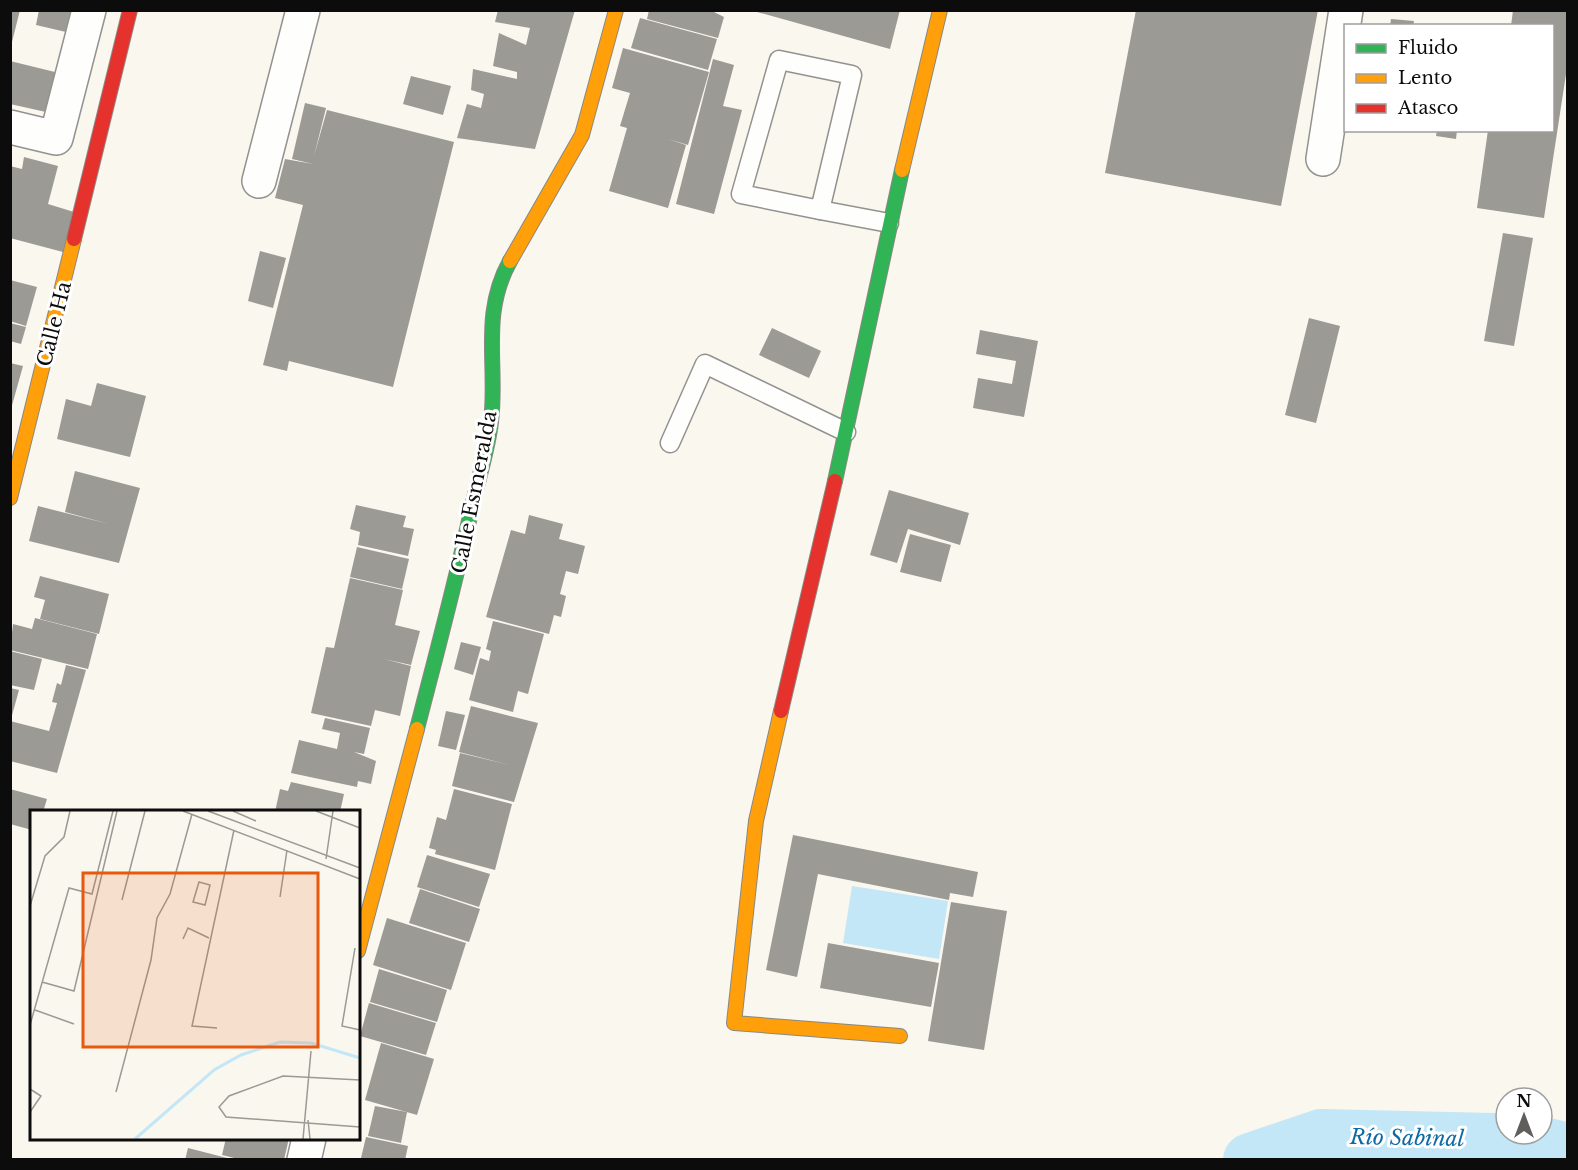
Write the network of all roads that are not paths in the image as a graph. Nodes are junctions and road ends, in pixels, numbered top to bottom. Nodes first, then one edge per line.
1 (89, 10) edge
2 (130, 10) edge
3 (303, 10) edge
4 (616, 10) edge
5 (940, 10) edge
6 (1346, 10) edge
7 (73, 73) junction
8 (113, 84) junction
9 (10, 127) edge
10 (1323, 159) dead end
11 (259, 181) dead end
12 (820, 210) junction
13 (889, 223) junction
14 (846, 432) junction
15 (670, 443) dead end
16 (10, 498) edge
17 (360, 943) edge
18 (900, 1036) dead end
19 (309, 1140) edge
20 (304, 1160) edge

1 - 7 street
2 - 8 street, Calle Ha
3 - 11 street
4 - 17 street, Calle Esmeralda
5 - 13 street
6 - 10 street
7 - 8 street
7 - 9 street
8 - 16 street, Calle Ha
12 - 12 lane
12 - 13 lane
13 - 14 street
14 - 15 lane
14 - 18 street
19 - 20 street

